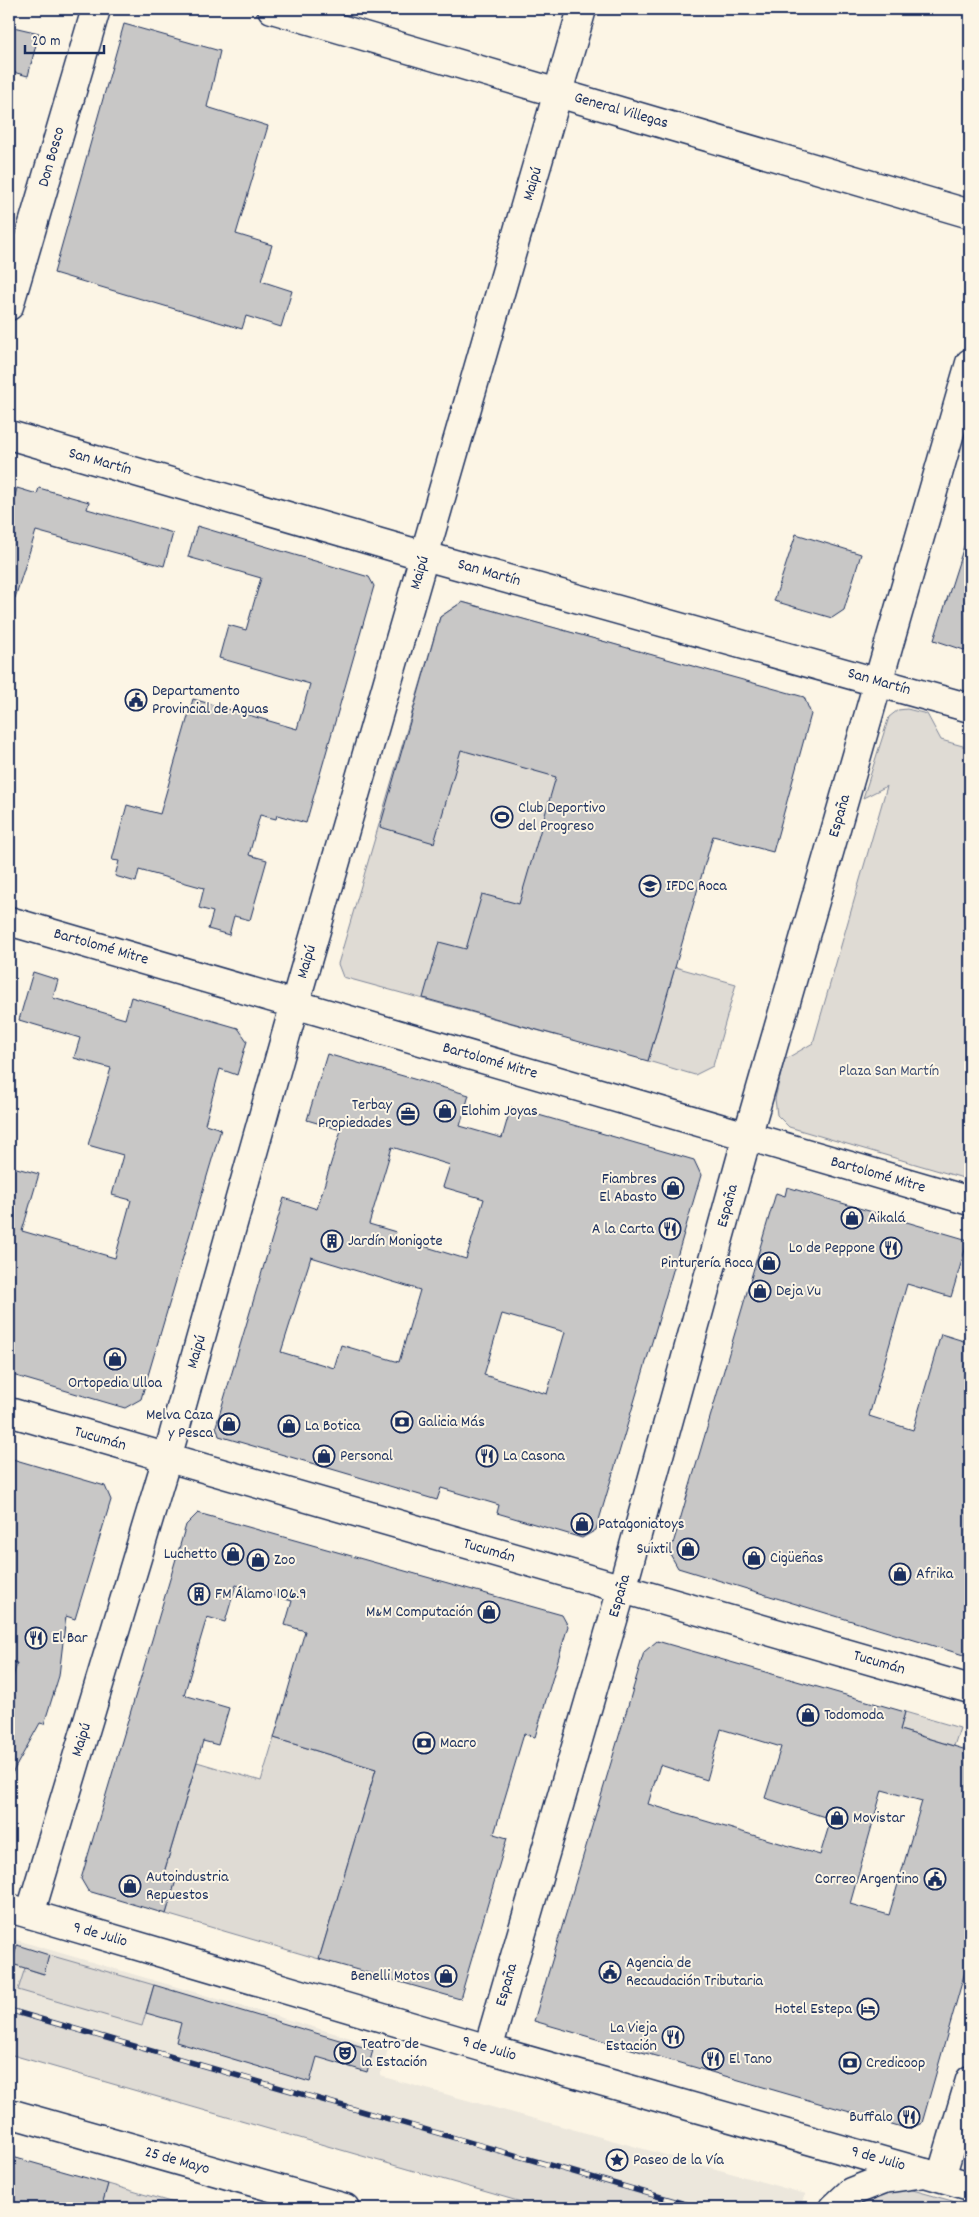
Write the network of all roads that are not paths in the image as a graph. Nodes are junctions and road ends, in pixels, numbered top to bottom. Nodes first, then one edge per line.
1 (96, 9) edge
2 (272, 9) edge
3 (582, 9) edge
4 (559, 92) junction
5 (970, 214) edge
6 (9, 306) edge
7 (970, 363) edge
8 (9, 435) edge
9 (425, 556) junction
10 (879, 682) junction
11 (970, 708) edge
12 (9, 921) edge
13 (295, 1003) junction
14 (747, 1137) junction
15 (970, 1201) edge
16 (9, 1412) edge
17 (167, 1458) junction
18 (622, 1589) junction
19 (970, 1689) edge
20 (19, 1911) edge
21 (488, 2050) junction
22 (970, 2080) edge
23 (9, 2113) edge
24 (933, 2175) junction
25 (970, 2186) edge
26 (345, 2208) edge
27 (834, 2208) edge

1 - 6 street, Don Bosco
2 - 4 street, General Villegas
3 - 4 street, Maipú
4 - 5 street, General Villegas
4 - 9 street, Maipú
7 - 10 street, España
8 - 9 street, San Martín
9 - 10 street, San Martín
9 - 13 street, Maipú
10 - 11 street, San Martín
10 - 14 street, España
12 - 13 street, Bartolomé Mitre
13 - 14 street, Bartolomé Mitre
13 - 17 street, Maipú
14 - 15 street, Bartolomé Mitre
14 - 18 street, España
16 - 17 street, Tucumán
17 - 18 street, Tucumán
17 - 20 street, Maipú
18 - 19 street, Tucumán
18 - 21 street, España
20 - 21 street, 9 de Julio
21 - 24 street, 9 de Julio
22 - 24 street
23 - 26 street, 25 de Mayo
24 - 25 street, 9 de Julio
24 - 27 street

